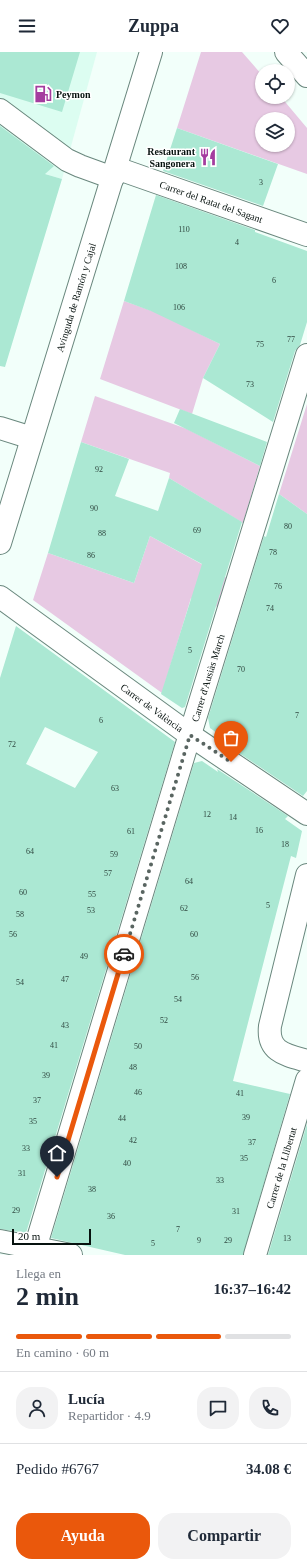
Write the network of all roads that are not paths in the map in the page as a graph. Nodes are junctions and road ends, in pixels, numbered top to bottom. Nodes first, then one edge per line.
1 (151, 52) edge
2 (286, 52) edge
3 (307, 76) edge
4 (0, 110) edge
5 (115, 173) junction
6 (307, 235) edge
7 (307, 355) edge
8 (0, 428) edge
9 (32, 438) junction
10 (0, 543) edge
11 (0, 597) edge
12 (190, 735) junction
13 (307, 814) edge
14 (307, 875) edge
15 (307, 1061) edge
16 (307, 1080) edge
17 (0, 1241) edge
18 (34, 1251) edge
19 (71, 1255) edge
20 (255, 1255) edge

1 - 5 street, Avinguda de Ramón y Cajal
2 - 3 street
4 - 5 street, Carrer del Ratat del Sagant
5 - 6 street, Carrer del Ratat del Sagant
5 - 9 street, Avinguda de Ramón y Cajal
7 - 12 street, Carrer d'Ausiàs March
8 - 9 street
9 - 10 street, Avinguda de Ramón y Cajal
11 - 12 street, Carrer de València
12 - 13 street, Carrer de València
12 - 18 street, Carrer d'Ausiàs March
14 - 15 street
16 - 20 street, Carrer de la Llibertat
17 - 18 street
18 - 19 street

